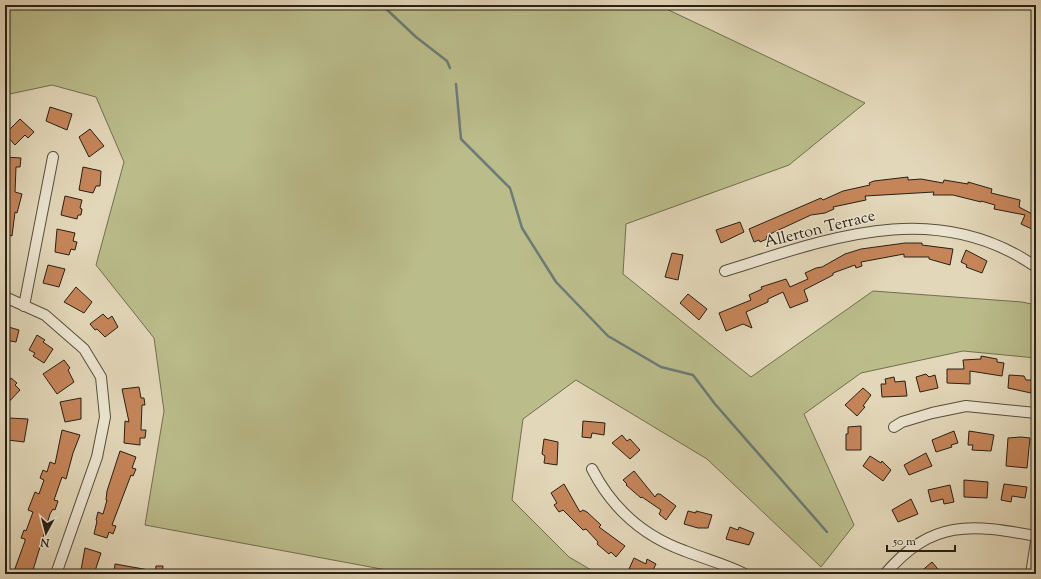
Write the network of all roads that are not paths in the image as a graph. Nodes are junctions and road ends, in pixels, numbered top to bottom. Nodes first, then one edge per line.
1 (53, 157) dead end
2 (1036, 267) edge
3 (725, 272) dead end
4 (5, 297) edge
5 (24, 306) junction
6 (1036, 413) edge
7 (894, 427) dead end
8 (592, 468) dead end
9 (1036, 536) edge
10 (1036, 542) edge
11 (56, 574) edge
12 (744, 574) edge
13 (885, 574) edge
14 (1031, 574) edge

1 - 5 street
2 - 3 street, Allerton Terrace
4 - 5 street
5 - 11 street
6 - 7 street
8 - 12 street
9 - 13 street
10 - 14 street

